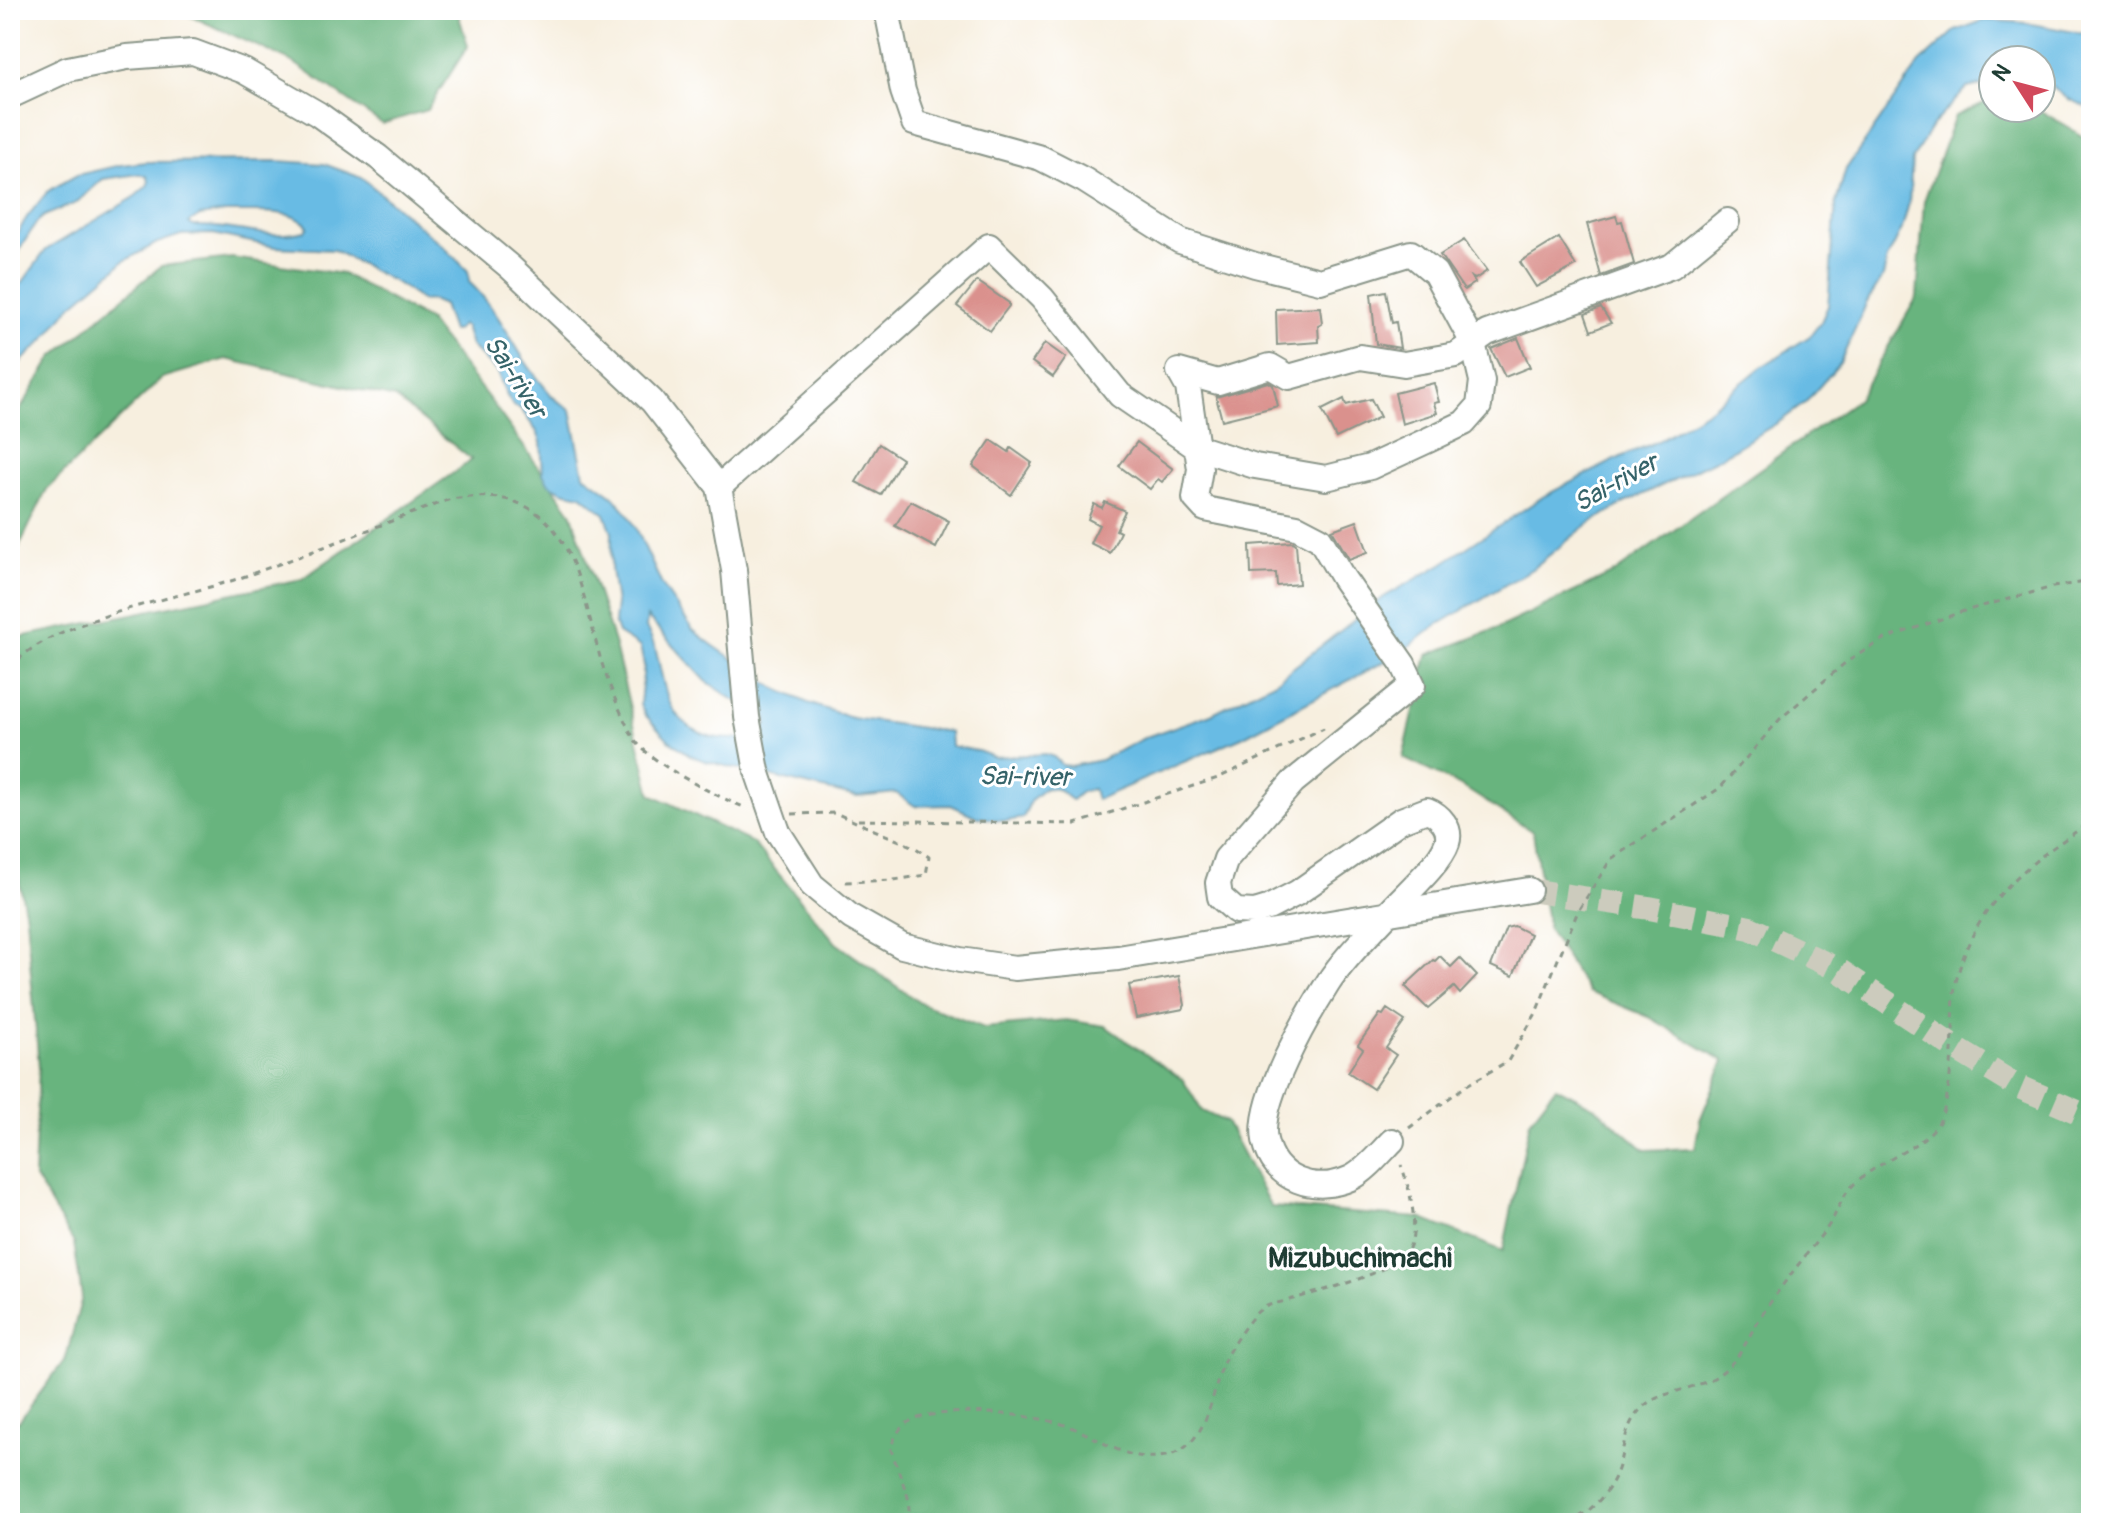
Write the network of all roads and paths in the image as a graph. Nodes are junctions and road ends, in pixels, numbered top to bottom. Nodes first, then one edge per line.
1 (887, 10) edge
2 (10, 96) edge
3 (1727, 221) dead end
4 (1473, 343) junction
5 (1196, 447) junction
6 (719, 487) junction
7 (2091, 581) edge
8 (10, 669) edge
9 (1329, 725) dead end
10 (749, 809) dead end
11 (854, 820) junction
12 (2091, 822) edge
13 (784, 823) junction
14 (10, 828) edge
15 (10, 855) edge
16 (812, 885) junction
17 (1529, 890) tunnel mouth
18 (1387, 914) junction
19 (1392, 1141) junction
20 (910, 1523) edge
21 (1569, 1523) edge

1 - 4 street
2 - 6 street
3 - 4 street
4 - 5 street
4 - 5 street
5 - 6 street
5 - 18 street
6 - 13 street, bridge
7 - 19 path
8 - 10 path
9 - 11 path
11 - 13 path
11 - 16 path
12 - 21 path
13 - 16 street
14 - 15 path
16 - 18 street
17 - 18 street
18 - 19 street
19 - 20 path

